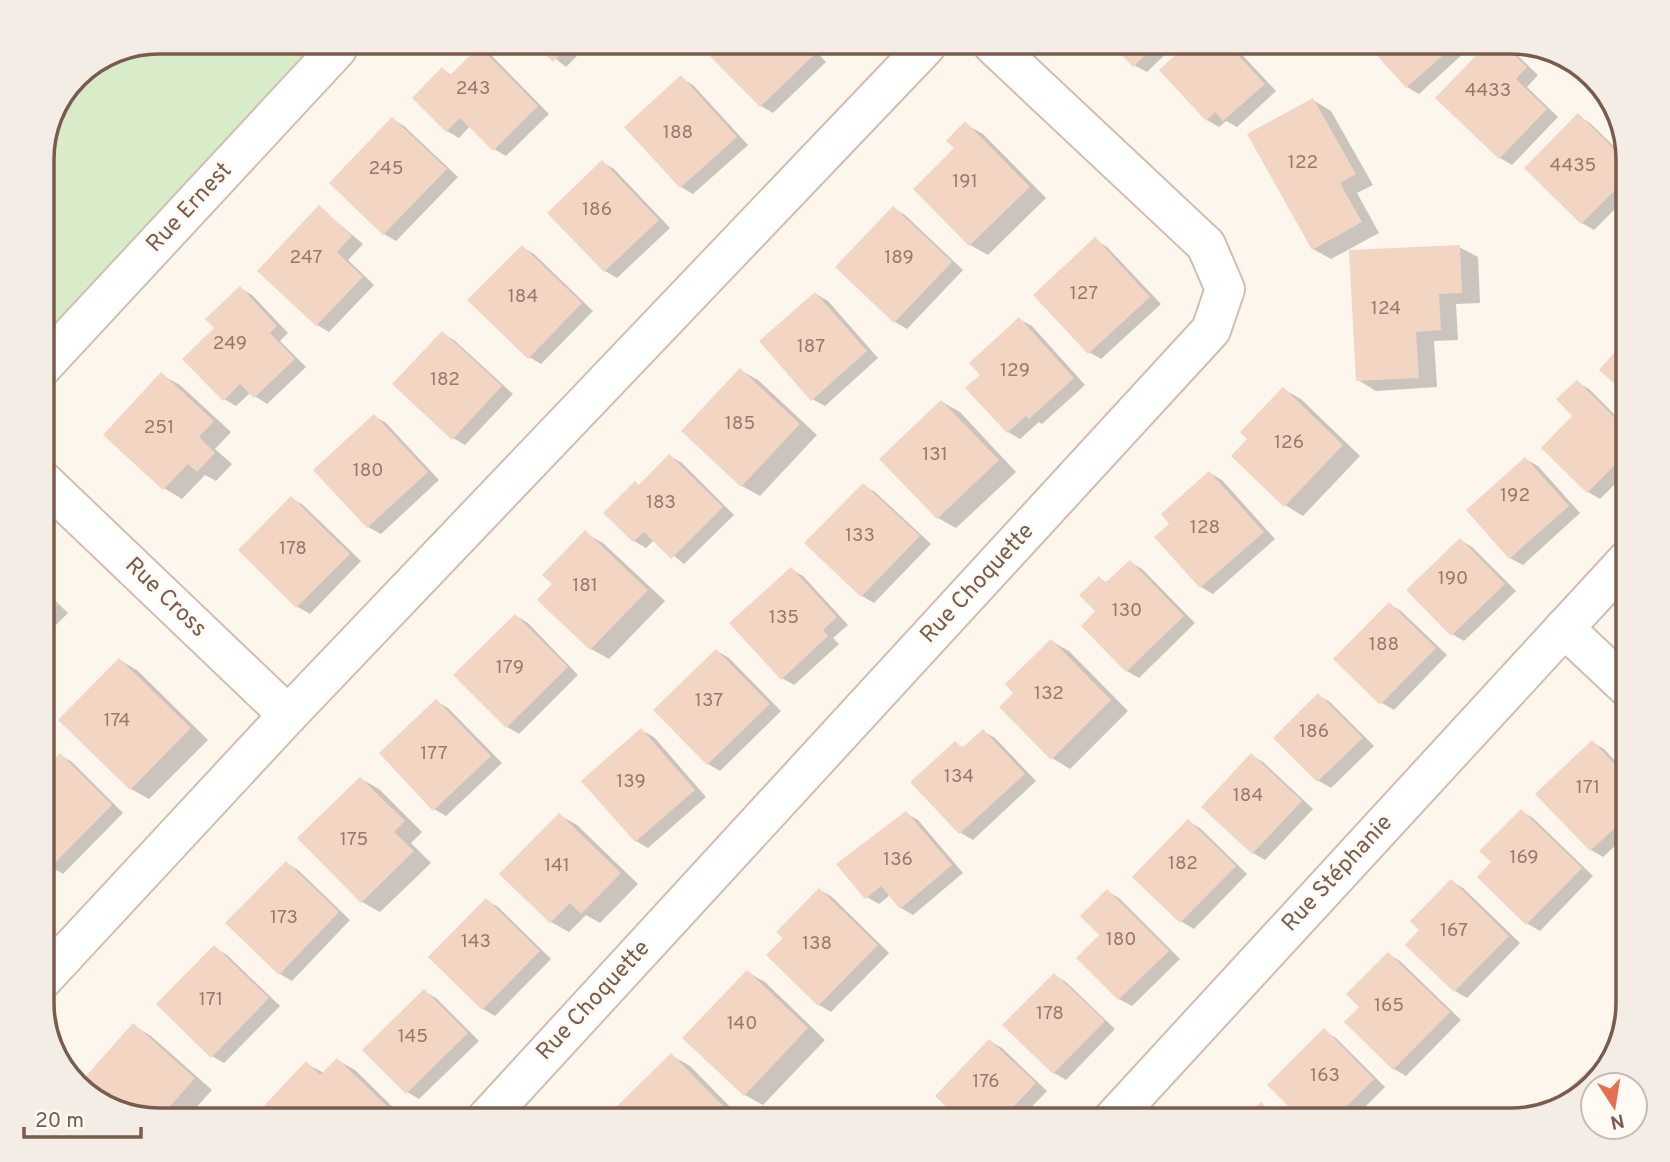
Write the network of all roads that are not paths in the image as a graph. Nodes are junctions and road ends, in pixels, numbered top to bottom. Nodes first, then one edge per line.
1 (332, 54) edge
2 (918, 54) edge
3 (1003, 54) edge
4 (54, 354) edge
5 (54, 491) edge
6 (1616, 572) edge
7 (1564, 628) junction
8 (1616, 677) edge
9 (288, 715) junction
10 (54, 967) edge
11 (496, 1108) edge
12 (1123, 1108) edge

1 - 4 street, Rue Ernest
2 - 9 street
3 - 11 street, Rue Choquette
5 - 9 street, Rue Cross
6 - 7 street, Rue Stéphanie
7 - 8 street
7 - 12 street, Rue Stéphanie
9 - 10 street

